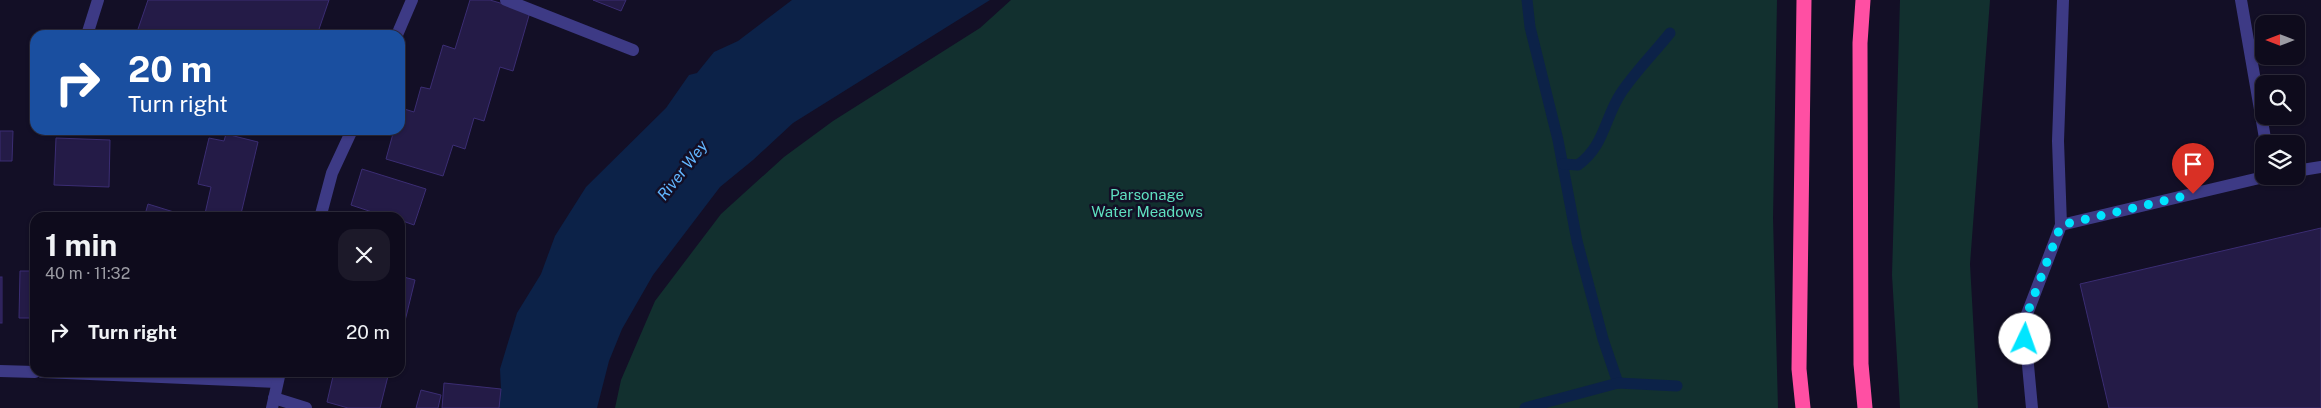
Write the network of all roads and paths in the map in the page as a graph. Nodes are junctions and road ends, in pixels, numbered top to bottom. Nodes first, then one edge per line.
1 (98, 0) edge
2 (412, 0) edge
3 (506, 0) edge
4 (1804, 0) edge
5 (1863, 0) edge
6 (2063, 0) edge
7 (2241, 0) edge
8 (88, 30) edge
9 (399, 30) edge
10 (633, 50) dead end
11 (350, 135) edge
12 (2264, 135) edge
13 (2321, 167) edge
14 (2305, 170) edge
15 (2255, 179) edge
16 (322, 212) edge
17 (2061, 225) junction
18 (0, 371) edge
19 (30, 372) edge
20 (278, 377) edge
21 (273, 403) edge
22 (306, 408) edge
23 (1803, 408) edge
24 (1865, 408) edge
25 (2032, 408) edge

1 - 8 street
2 - 9 street
3 - 10 street
4 - 23 highway
5 - 24 highway
6 - 17 street
7 - 12 street
11 - 16 street
13 - 14 street
15 - 17 street
17 - 25 street
18 - 19 street
20 - 21 street
21 - 22 street

